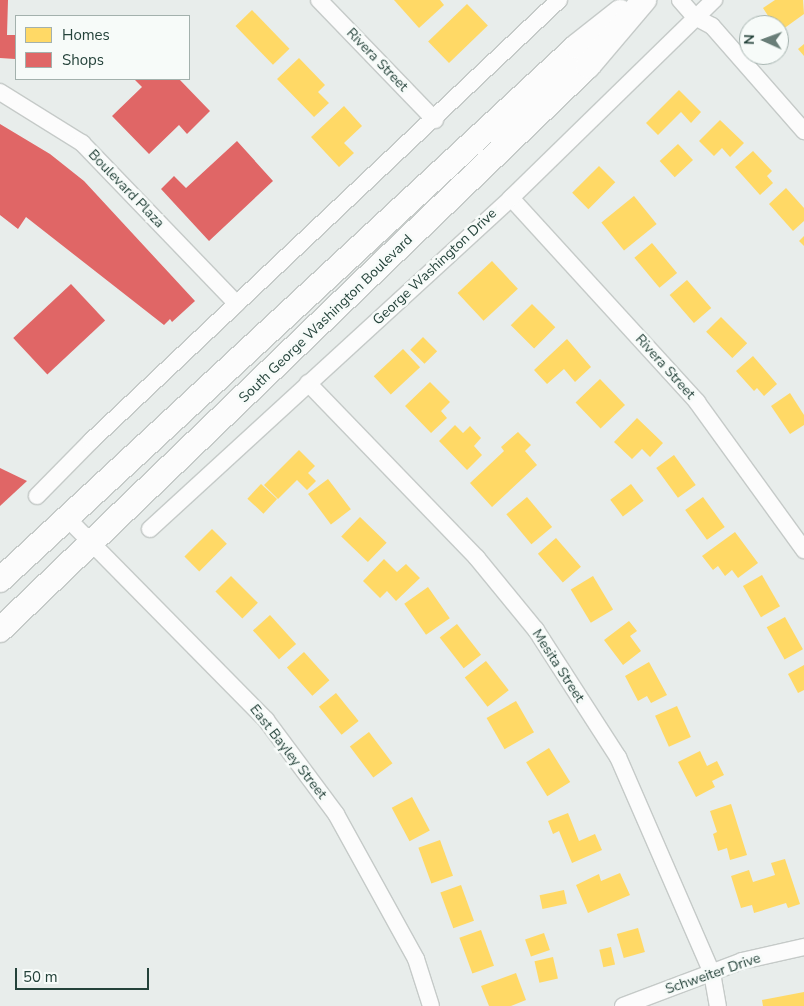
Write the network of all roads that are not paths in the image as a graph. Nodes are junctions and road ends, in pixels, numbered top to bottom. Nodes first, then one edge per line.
1 (319, 0) edge
2 (559, 0) edge
3 (636, 0) edge
4 (644, 0) edge
5 (680, 0) edge
6 (714, 0) edge
7 (695, 17) junction
8 (0, 92) edge
9 (435, 120) junction
10 (804, 130) edge
11 (511, 198) junction
12 (236, 304) junction
13 (308, 383) junction
14 (37, 496) dead end
15 (66, 517) junction
16 (150, 529) dead end
17 (92, 542) junction
18 (804, 550) edge
19 (0, 580) edge
20 (0, 630) edge
21 (804, 947) edge
22 (712, 973) junction
23 (431, 1006) edge
24 (623, 1006) edge
25 (718, 1006) edge

1 - 9 street, Rivera Street
2 - 9 street
3 - 15 street, South George Washington Boulevard
4 - 17 street, South George Washington Boulevard
5 - 7 street
6 - 7 street, George Washington Drive
7 - 10 street
7 - 11 street, George Washington Drive
8 - 12 street, Boulevard Plaza
9 - 12 street
11 - 13 street, George Washington Drive
11 - 18 street, Rivera Street
12 - 14 street
13 - 16 street, George Washington Drive
13 - 22 street, Mesita Street
15 - 17 street, East Bayley Street
15 - 19 street, South George Washington Boulevard
17 - 20 street, South George Washington Boulevard
17 - 23 street, East Bayley Street
21 - 22 street, Schweiter Drive
22 - 24 street, Schweiter Drive
22 - 25 street, Mesita Street

